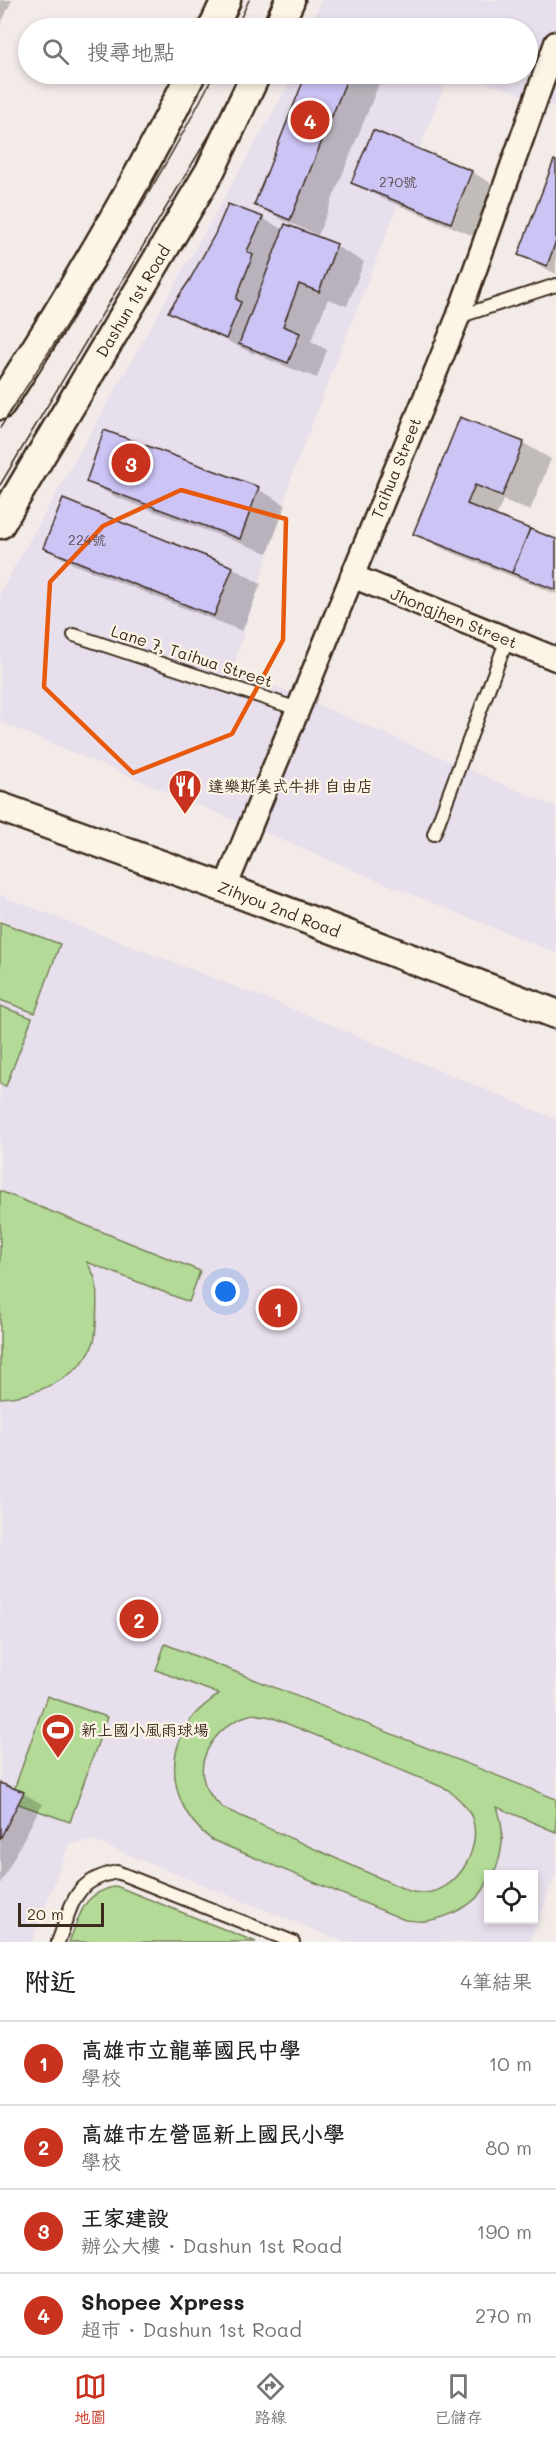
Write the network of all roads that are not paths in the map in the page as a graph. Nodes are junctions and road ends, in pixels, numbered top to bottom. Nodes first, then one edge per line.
1 (226, 0) edge
2 (290, 0) edge
3 (218, 18) edge
4 (282, 18) edge
5 (556, 43) edge
6 (186, 84) edge
7 (251, 84) edge
8 (556, 285) edge
9 (458, 316) junction
10 (0, 405) edge
11 (0, 524) edge
12 (352, 576) junction
13 (74, 635) dead end
14 (507, 639) junction
15 (556, 659) edge
16 (298, 709) junction
17 (0, 807) edge
18 (434, 834) dead end
19 (225, 888) junction
20 (556, 1013) edge
21 (58, 1942) edge
22 (293, 1942) edge

1 - 3 street
2 - 4 street
5 - 9 street, Taihua Street
6 - 10 street
7 - 11 street, Dashun 1st Road
8 - 9 lane
9 - 12 street, Taihua Street
12 - 14 street, Jhongjhen Street
12 - 16 street, Taihua Street
13 - 16 lane, Lane 7, Taihua Street
14 - 15 street, Jhongjhen Street
14 - 18 lane
16 - 19 street, Taihua Street
17 - 19 street, Zihyou 2nd Road
19 - 20 street, Zihyou 2nd Road
21 - 22 lane

